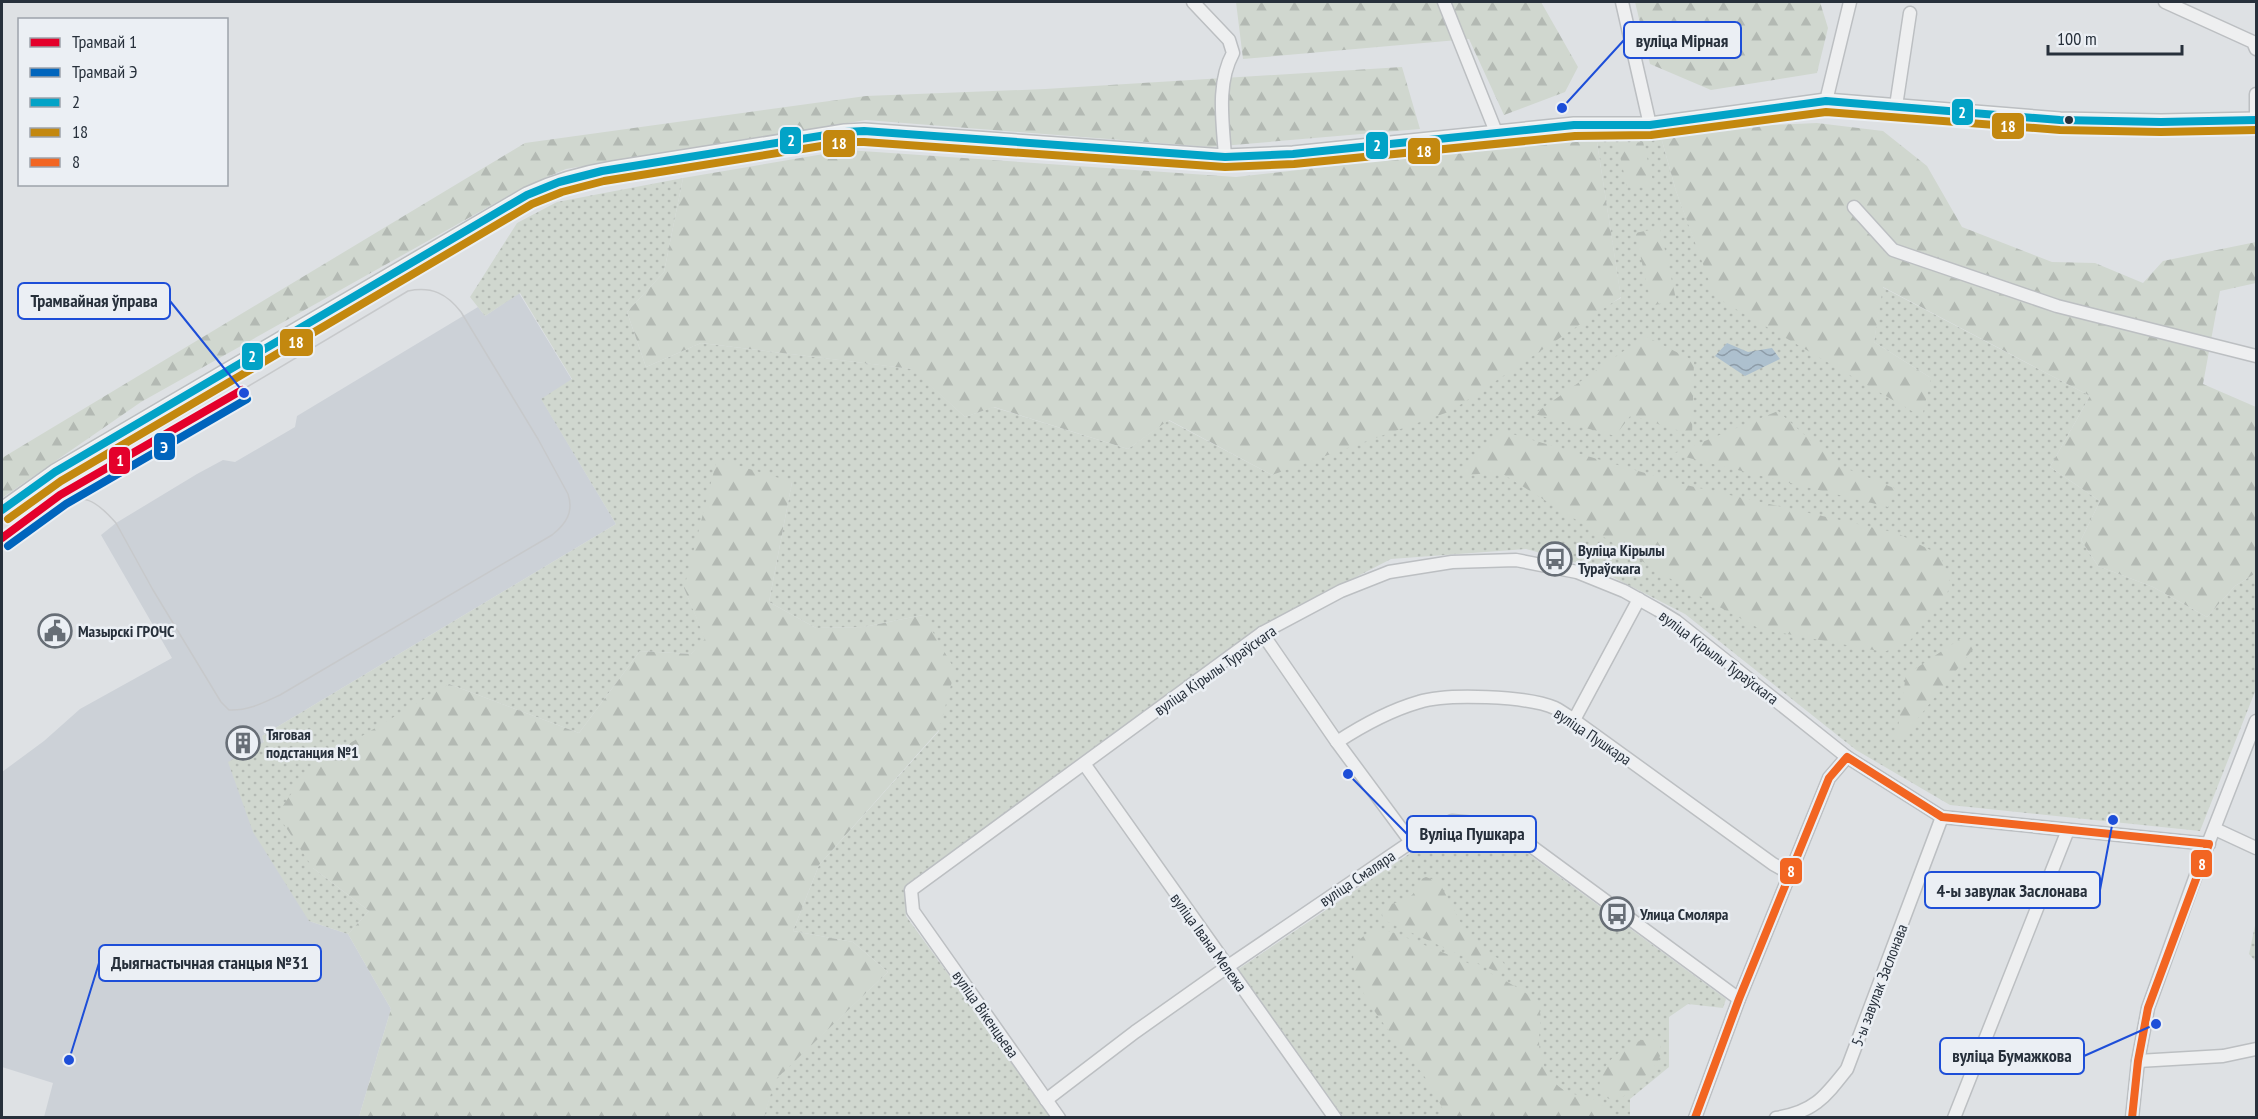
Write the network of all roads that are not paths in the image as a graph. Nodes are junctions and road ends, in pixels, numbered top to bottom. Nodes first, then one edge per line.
1 (1193, 2) edge
2 (1444, 2) edge
3 (1622, 2) edge
4 (1851, 2) edge
5 (2165, 2) edge
6 (1910, 13) dead end
7 (2256, 49) edge
8 (2256, 94) edge
9 (1826, 101) junction
10 (1896, 106) junction
11 (2256, 120) edge
12 (1650, 124) junction
13 (1496, 132) junction
14 (1225, 157) junction
15 (1854, 207) dead end
16 (2256, 356) edge
17 (2, 510) edge
18 (1639, 599) junction
19 (1262, 633) junction
20 (1574, 720) junction
21 (2256, 721) edge
22 (1337, 742) junction
23 (1847, 757) junction
24 (1085, 765) junction
25 (1942, 818) junction
26 (2215, 829) junction
27 (2068, 830) junction
28 (1411, 842) junction
29 (2209, 844) junction
30 (2256, 848) edge
31 (1791, 874) junction
32 (913, 911) joint
33 (1227, 967) junction
34 (1739, 999) junction
35 (2256, 1049) edge
36 (2138, 1061) junction
37 (1046, 1100) junction
38 (1059, 1118) edge
39 (1335, 1118) edge
40 (1695, 1118) edge
41 (1776, 1118) edge
42 (1954, 1118) edge
43 (2132, 1118) edge

1 - 14 street
2 - 13 street
3 - 12 street
4 - 9 street
5 - 7 street
6 - 10 street
8 - 11 street
9 - 10 main road
9 - 12 main road
10 - 11 main road
12 - 13 main road
13 - 14 main road
14 - 17 main road
15 - 16 street
18 - 19 street, вуліца Кірылы Тураўскага
18 - 20 street
18 - 23 street, вуліца Кірылы Тураўскага
19 - 22 street
19 - 24 street, вуліца Кірылы Тураўскага
20 - 22 street, вуліца Пушкара
20 - 31 street, вуліца Пушкара
21 - 26 street
22 - 28 street
23 - 25 street, вуліца Кірылы Тураўскага
23 - 31 street
24 - 32 street, вуліца Кірылы Тураўскага
24 - 33 street, вуліца Івана Мележа
25 - 27 street
25 - 41 street, 5-ы завулак Заслонава
26 - 29 street
26 - 30 street
27 - 29 street
27 - 42 street
28 - 33 street, вуліца Смаляра
28 - 34 street, вуліца Смаляра
29 - 36 street
31 - 34 street
32 - 37 street, вуліца Вікенцьева
33 - 37 street, вуліца Смаляра
33 - 39 street, вуліца Івана Мележа
34 - 40 street
35 - 36 street
36 - 43 street
37 - 38 street, вуліца Вікенцьева

